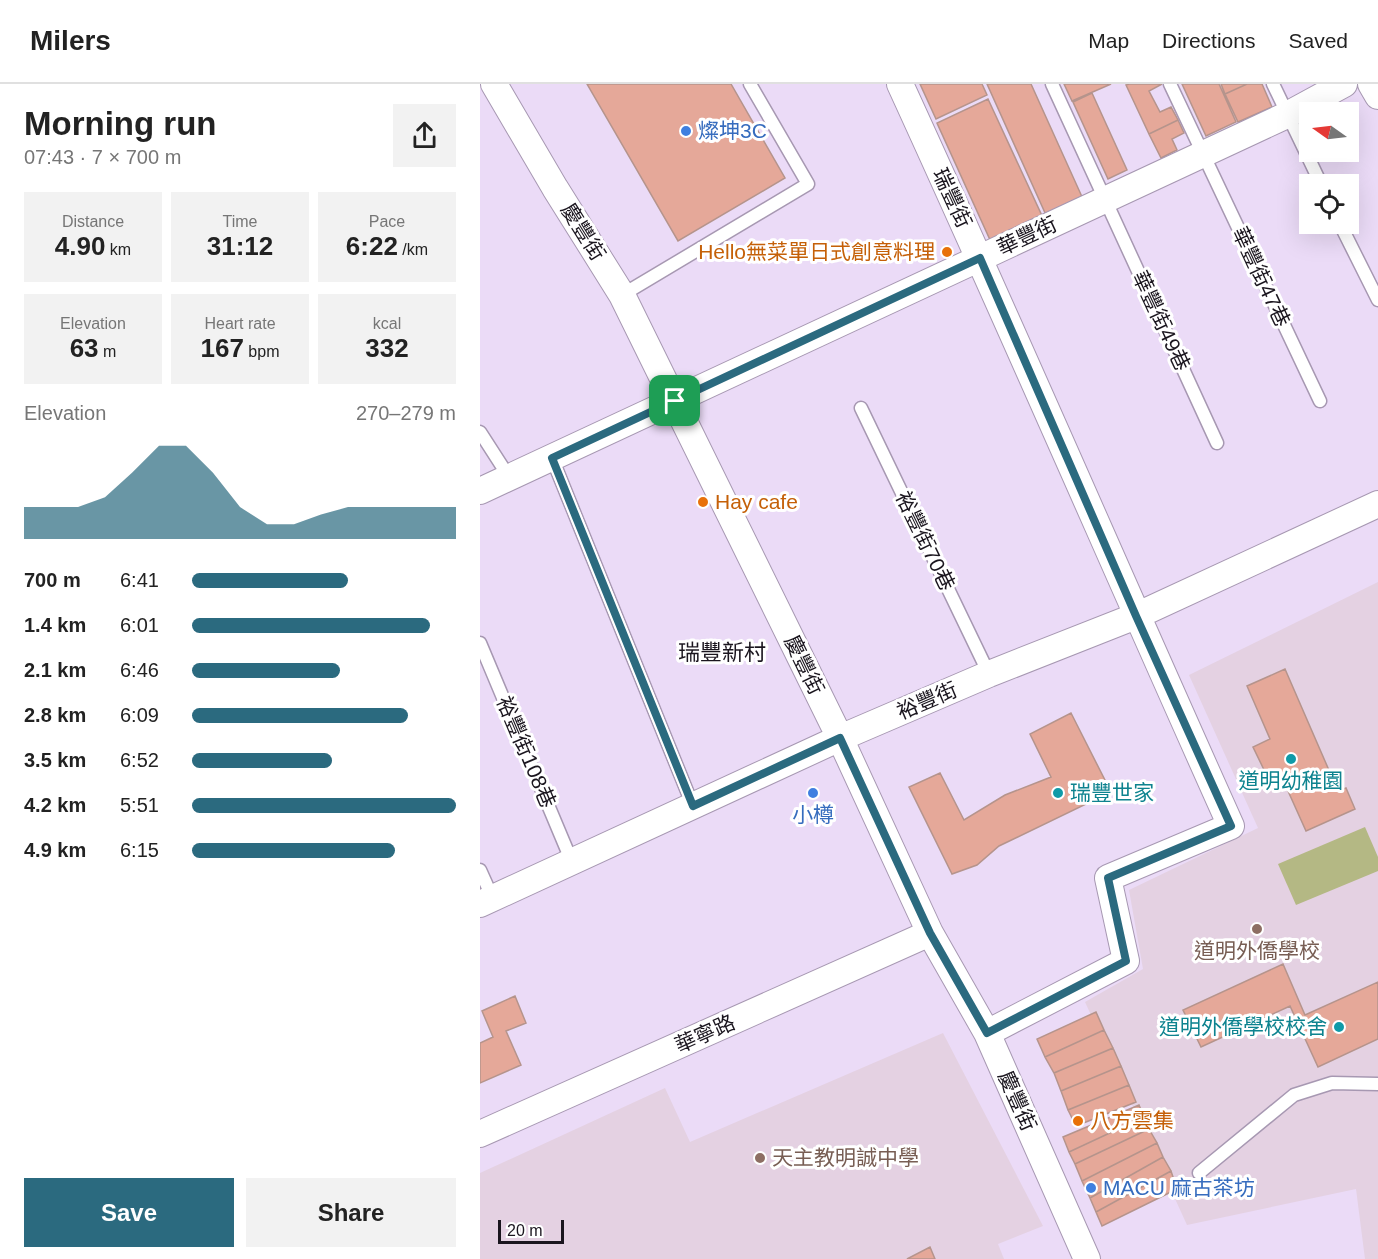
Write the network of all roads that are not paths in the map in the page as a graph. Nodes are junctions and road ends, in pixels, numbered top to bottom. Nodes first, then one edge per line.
1 (494, 84) edge
2 (750, 84) edge
3 (900, 84) edge
4 (1052, 84) edge
5 (1170, 84) edge
6 (1274, 84) edge
7 (1344, 84) edge
8 (1371, 84) edge
9 (1378, 96) edge
10 (1287, 115) junction
11 (1203, 154) junction
12 (1316, 174) edge
13 (1105, 200) junction
14 (1345, 234) edge
15 (980, 258) junction
16 (622, 295) junction
17 (1378, 300) edge
18 (675, 401) junction
19 (1320, 401) dead end
20 (861, 408) dead end
21 (480, 432) edge
22 (1217, 443) dead end
23 (552, 458) junction
24 (509, 477) junction
25 (480, 491) edge
26 (1378, 504) edge
27 (1136, 616) junction
28 (480, 643) edge
29 (989, 674) junction
30 (840, 738) junction
31 (693, 806) junction
32 (572, 862) junction
33 (480, 870) edge
34 (486, 901) edge
35 (930, 933) junction
36 (987, 1033) junction
37 (1378, 1084) edge
38 (480, 1134) edge
39 (1198, 1173) dead end
40 (1087, 1259) edge

1 - 16 street, 慶豐街
2 - 16 lane
3 - 15 street, 瑞豐街
4 - 13 lane, 華豐街49巷
5 - 11 lane, 華豐街47巷
6 - 10 lane
7 - 10 street, 華豐街
8 - 9 street
10 - 11 street, 華豐街
10 - 12 lane
11 - 13 street, 華豐街
11 - 19 lane, 華豐街47巷
13 - 15 street, 華豐街
13 - 22 lane, 華豐街49巷
14 - 17 lane
15 - 18 street, 華豐街
15 - 27 street, 瑞豐街
16 - 18 street, 慶豐街
18 - 23 street, 華豐街
18 - 30 street, 慶豐街
20 - 29 lane, 裕豐街70巷
21 - 24 lane
23 - 24 street, 華豐街
23 - 31 lane
24 - 25 street, 華豐街
26 - 27 street, 裕豐街
27 - 29 street, 裕豐街
27 - 36 street, 瑞豐街
28 - 32 lane, 裕豐街108巷
29 - 30 street, 裕豐街
30 - 31 street, 裕豐街
30 - 35 street, 慶豐街
31 - 32 street, 裕豐街
32 - 34 street, 裕豐街
33 - 34 lane
35 - 36 street, 慶豐街
35 - 38 street, 華寧路
36 - 40 street, 慶豐街
37 - 39 lane

